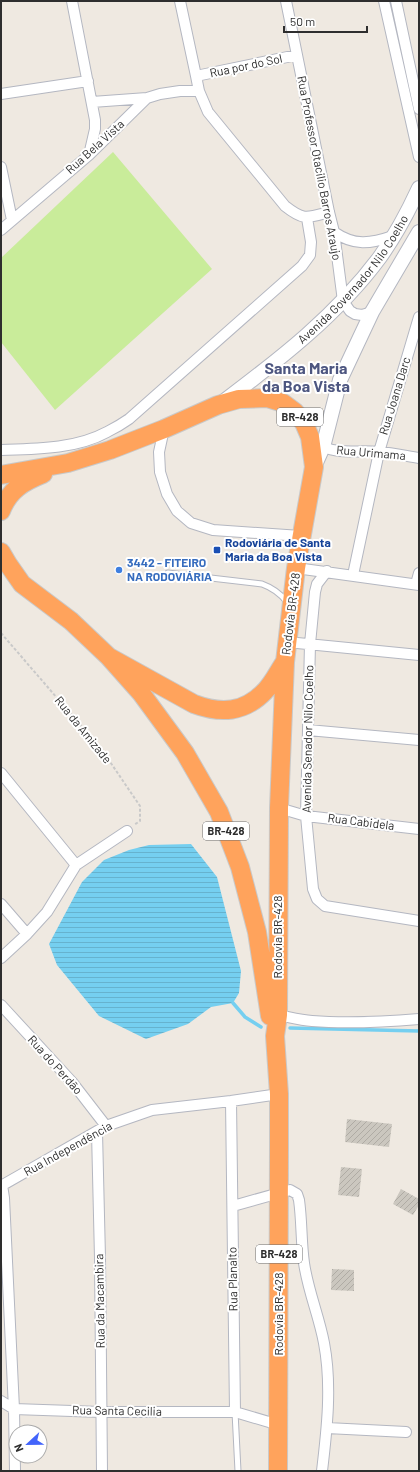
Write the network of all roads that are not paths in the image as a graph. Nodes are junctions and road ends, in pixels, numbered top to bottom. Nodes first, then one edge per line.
1 (72, 1) edge
2 (180, 1) edge
3 (286, 1) edge
4 (384, 1) edge
5 (396, 1) edge
6 (297, 56) junction
7 (196, 76) junction
8 (88, 81) junction
9 (199, 91) junction
10 (1, 94) edge
11 (147, 98) junction
12 (92, 102) junction
13 (419, 109) edge
14 (88, 154) junction
15 (419, 157) edge
16 (1, 167) edge
17 (419, 188) edge
18 (415, 206) edge
19 (329, 212) junction
20 (306, 218) junction
21 (12, 220) junction
22 (1, 230) edge
23 (334, 232) junction
24 (419, 232) edge
25 (393, 236) junction
26 (343, 301) junction
27 (372, 312) junction
28 (419, 317) edge
29 (218, 405) junction
30 (164, 429) junction
31 (323, 446) junction
32 (1, 450) edge
33 (379, 452) junction
34 (419, 458) edge
35 (68, 463) junction
36 (314, 467) junction
37 (1, 474) edge
38 (1, 511) edge
39 (301, 536) junction
40 (1, 552) edge
41 (296, 568) junction
42 (327, 571) junction
43 (1, 572) edge
44 (168, 573) dead end
45 (419, 573) edge
46 (352, 575) junction
47 (22, 584) junction
48 (418, 584) edge
49 (292, 607) junction
50 (287, 642) junction
51 (310, 644) junction
52 (419, 655) edge
53 (109, 657) junction
54 (285, 662) junction
55 (308, 730) junction
56 (419, 740) edge
57 (1, 773) edge
58 (279, 808) junction
59 (306, 816) junction
60 (419, 829) edge
61 (127, 831) road end
62 (76, 865) junction
63 (1, 904) edge
64 (419, 921) edge
65 (26, 934) junction
66 (1, 958) edge
67 (1, 1005) edge
68 (278, 1015) junction
69 (419, 1019) edge
70 (275, 1036) junction
71 (279, 1094) junction
72 (231, 1101) junction
73 (106, 1126) junction
74 (97, 1132) junction
75 (2, 1185) edge
76 (279, 1192) junction
77 (232, 1206) junction
78 (1, 1401) edge
79 (14, 1409) junction
80 (101, 1412) junction
81 (235, 1412) junction
82 (279, 1425) junction
83 (327, 1428) junction
84 (406, 1432) dead end
85 (14, 1471) edge
86 (102, 1471) edge
87 (238, 1471) edge
88 (278, 1471) edge
89 (322, 1471) edge

1 - 8 street
2 - 7 street
3 - 6 street, Rua Professor Otacilio Barros Araujo
4 - 15 street
5 - 13 street
6 - 7 street, Rua por do Sol
6 - 19 street, Rua Professor Otacilio Barros Araujo
7 - 9 street
8 - 10 street
8 - 12 street
9 - 11 street, Rua Bela Vista
9 - 20 street
11 - 12 street
11 - 14 street, Rua Bela Vista
12 - 14 street
14 - 21 street, Rua Bela Vista
16 - 21 street
17 - 18 main road, Avenida Governador Nilo Coelho
18 - 25 main road, Avenida Governador Nilo Coelho
19 - 20 street
19 - 23 street, Rua Professor Otacilio Barros Araujo
20 - 32 street
21 - 22 street, Rua Bela Vista
23 - 25 street
23 - 26 street, Rua Professor Otacilio Barros Araujo
24 - 27 main road, Avenida Governador Nilo Coelho
25 - 26 main road, Avenida Governador Nilo Coelho
26 - 27 street
26 - 29 main road, Avenida Governador Nilo Coelho
27 - 31 main road, Avenida Governador Nilo Coelho
28 - 33 street, Rua Joana Darc
29 - 30 highway, Rodovia BR-428 / BR-428
29 - 36 highway, Rodovia BR-428 / BR-428
30 - 35 highway, Rodovia BR-428 / BR-428
30 - 39 street
31 - 33 street, Rua Urimama
31 - 36 main road, Avenida Governador Nilo Coelho
33 - 34 street, Rua Urimama
33 - 46 street
35 - 37 highway, Rodovia BR-428 / BR-428
35 - 38 highway
36 - 39 highway, Rodovia BR-428 / BR-428
39 - 41 highway, Rodovia BR-428 / BR-428
40 - 47 highway
41 - 42 street
41 - 49 highway, Rodovia BR-428 / BR-428
42 - 46 street
42 - 51 street, Avenida Senador Nilo Coelho
43 - 47 highway, BR-428
44 - 49 lane
45 - 48 street
46 - 48 street
47 - 53 highway, BR-428
49 - 50 highway, Rodovia BR-428 / BR-428
50 - 51 street
50 - 54 highway, Rodovia BR-428 / BR-428
51 - 52 street
51 - 55 street, Avenida Senador Nilo Coelho
53 - 54 highway
53 - 70 highway, Rodovia BR-428 / BR-428
54 - 58 highway, Rodovia BR-428 / BR-428
55 - 56 street
55 - 59 street, Avenida Senador Nilo Coelho
57 - 62 street
58 - 59 street, Rua Cabidela
58 - 68 highway, Rodovia BR-428 / BR-428
59 - 60 street, Rua Cabidela
59 - 64 street, Avenida Senador Nilo Coelho
61 - 62 street
62 - 65 street
63 - 65 street
65 - 66 street
67 - 73 street, Rua do Perdão
68 - 69 street
68 - 70 highway, Rodovia BR-428 / BR-428
70 - 71 highway, Rodovia BR-428 / BR-428
71 - 72 street, Rua Independência
71 - 76 highway, Rodovia BR-428 / BR-428
72 - 73 street, Rua Independência
72 - 77 street, Rua Planalto
73 - 74 street, Rua Independência
74 - 75 street, Rua Independência
74 - 80 street, Rua da Macambira
75 - 79 street
76 - 77 street
76 - 82 highway, Rodovia BR-428 / BR-428
76 - 83 street
77 - 81 street, Rua Planalto
78 - 79 street, Rua Santa Cecilia
79 - 80 street, Rua Santa Cecilia
79 - 85 street
80 - 81 street, Rua Santa Cecilia
80 - 86 street, Rua da Macambira
81 - 82 street
81 - 87 lane
82 - 88 highway, Rodovia BR-428 / BR-428
83 - 84 street
83 - 89 street

